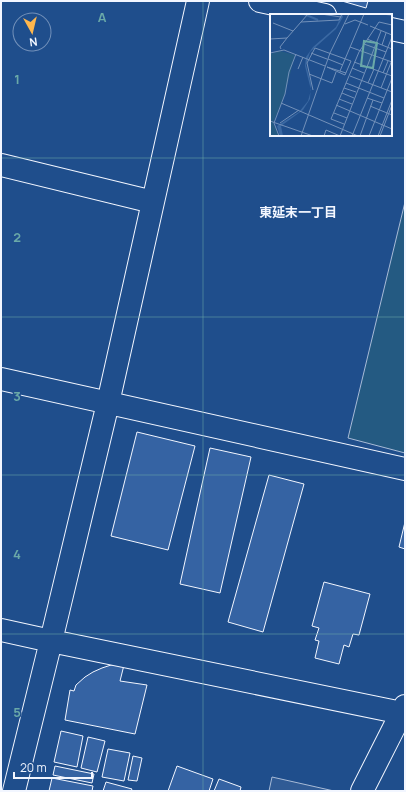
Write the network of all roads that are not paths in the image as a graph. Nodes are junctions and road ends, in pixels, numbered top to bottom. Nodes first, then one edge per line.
1 (198, 1) edge
2 (260, 1) edge
3 (320, 14) edge
4 (392, 29) edge
5 (405, 32) edge
6 (1, 165) edge
7 (153, 202) junction
8 (1, 379) edge
9 (108, 403) junction
10 (405, 469) edge
11 (1, 630) edge
12 (51, 642) junction
13 (403, 710) edge
14 (14, 791) edge
15 (362, 791) edge

1 - 7 street
2 - 3 street
4 - 5 street
6 - 7 street
7 - 9 street
8 - 9 street
9 - 10 street
9 - 12 street
11 - 12 street
12 - 13 street
12 - 14 street
13 - 15 street

